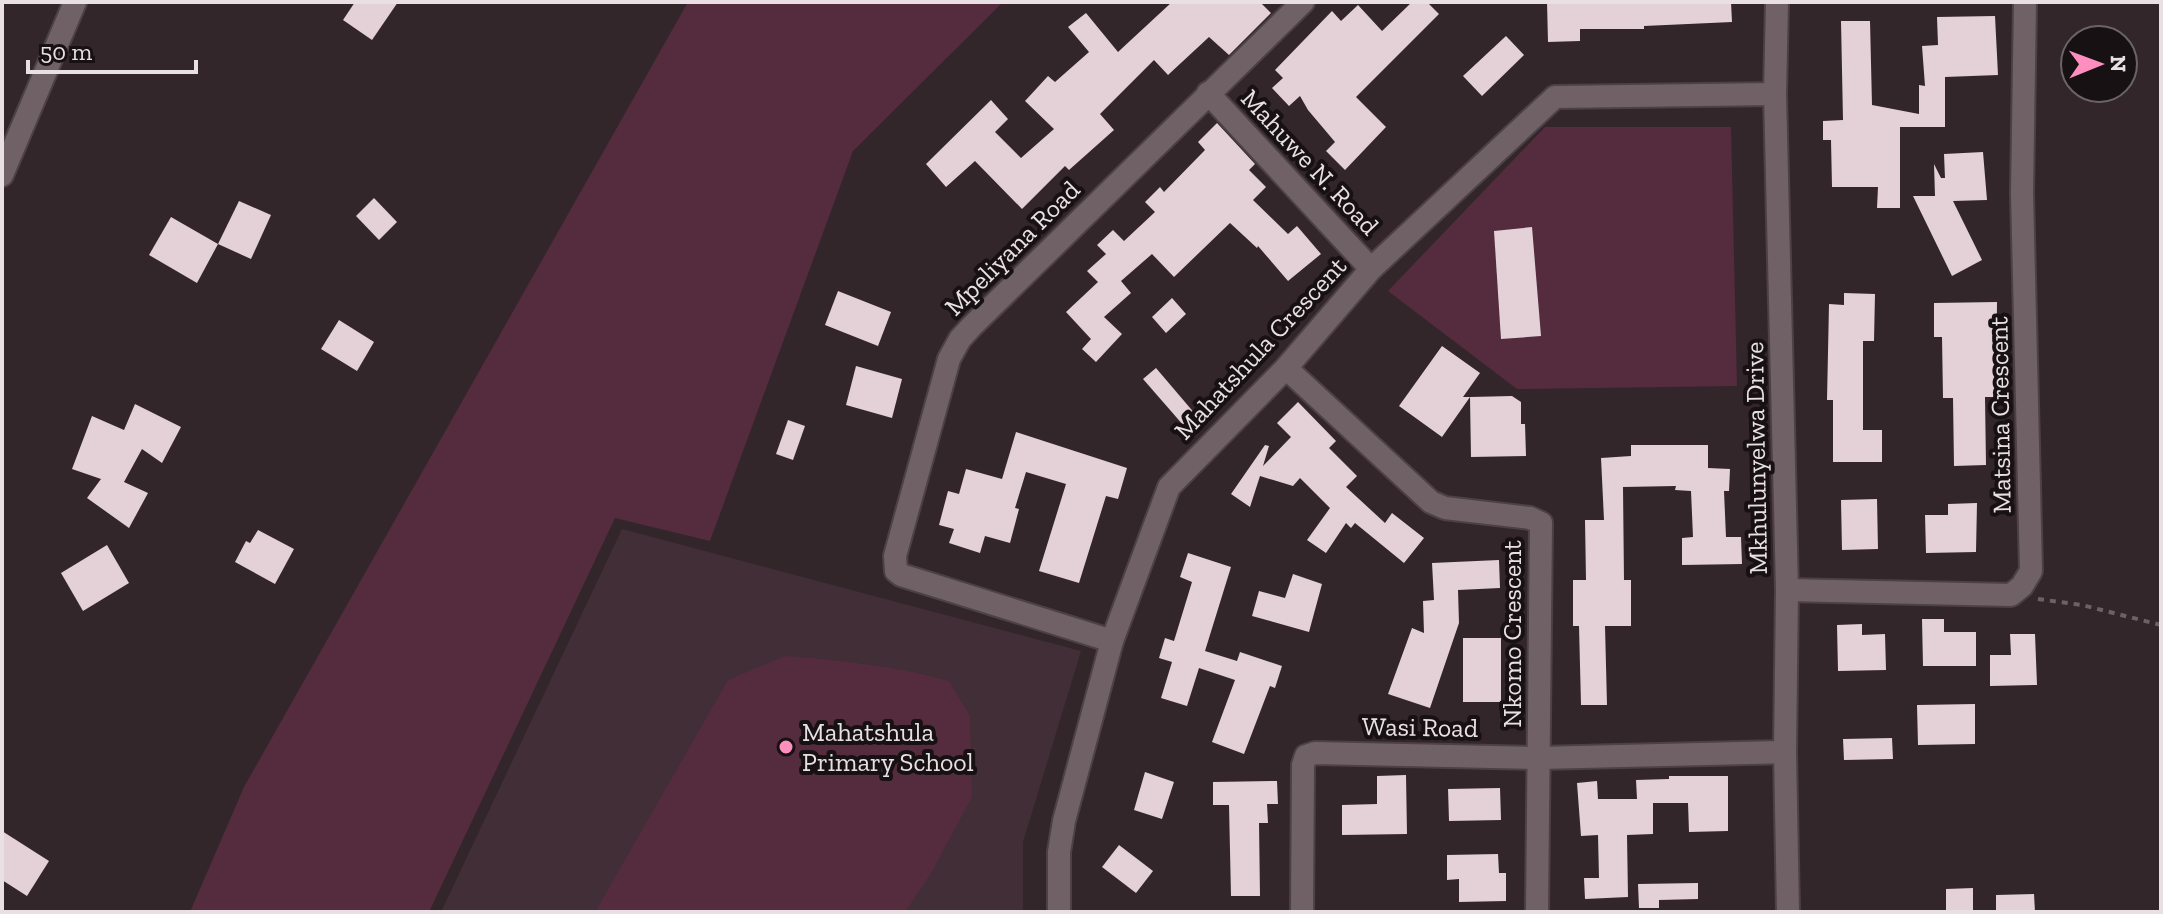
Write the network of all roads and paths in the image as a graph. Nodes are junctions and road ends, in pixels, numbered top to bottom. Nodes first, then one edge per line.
1 (75, 2) edge
2 (1303, 2) edge
3 (1777, 2) edge
4 (2025, 2) edge
5 (1208, 93) junction
6 (1775, 94) junction
7 (2, 175) edge
8 (1371, 269) junction
9 (1286, 368) junction
10 (1787, 590) junction
11 (2011, 595) junction
12 (2161, 625) edge
13 (1112, 641) junction
14 (1785, 752) junction
15 (1539, 758) junction
16 (1059, 912) edge
17 (1302, 912) edge
18 (1537, 912) edge
19 (1788, 912) edge

1 - 7 street
2 - 5 street, Mpeliyana Road
3 - 6 street, Mkhulunyelwa Drive
4 - 11 street, Matsina Crescent
5 - 8 street, Mahuwe N. Road
5 - 13 street, Mpeliyana Road
6 - 8 street, Mahatshula Crescent
6 - 10 street, Mkhulunyelwa Drive
8 - 9 street, Mahatshula Crescent
9 - 13 street, Mahatshula Crescent
9 - 15 street, Nkomo Crescent
10 - 11 street
10 - 14 street, Mkhulunyelwa Drive
11 - 12 path
13 - 16 street, Mahatshula Crescent
14 - 15 street, Wasi Road
14 - 19 street, Mkhulunyelwa Drive
15 - 17 street, Wasi Road
15 - 18 street, Nkomo Crescent

